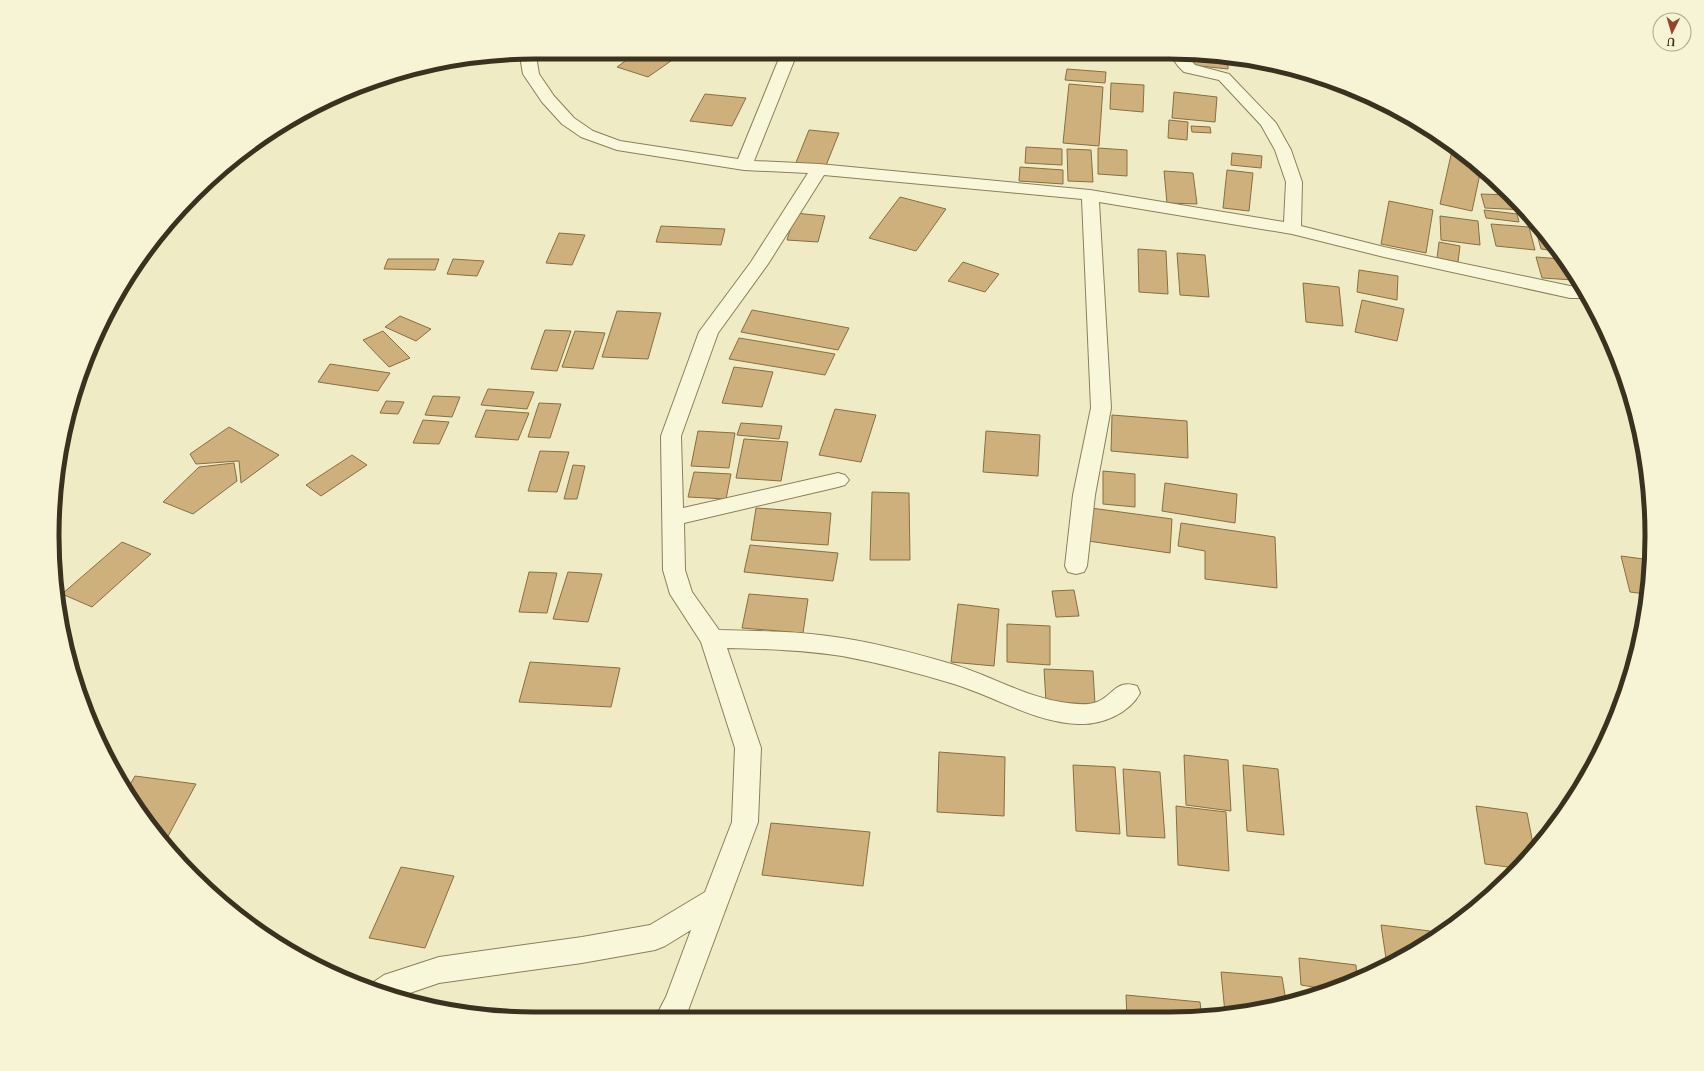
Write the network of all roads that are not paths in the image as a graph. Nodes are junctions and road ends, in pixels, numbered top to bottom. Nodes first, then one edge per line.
1 (529, 59) edge
2 (787, 59) edge
3 (1181, 59) edge
4 (744, 165) junction
5 (819, 169) junction
6 (1090, 194) junction
7 (1292, 229) junction
8 (1578, 292) edge
9 (838, 480) dead end
10 (673, 518) junction
11 (1076, 566) dead end
12 (712, 639) junction
13 (1128, 693) dead end
14 (714, 901) junction
15 (388, 989) edge
16 (673, 1012) edge

1 - 4 street
2 - 4 street
3 - 7 street
4 - 5 street
5 - 6 street
5 - 10 street
6 - 7 street
6 - 11 street
7 - 8 street
9 - 10 street
10 - 12 street
12 - 13 street
12 - 14 street
14 - 15 street
14 - 16 street

